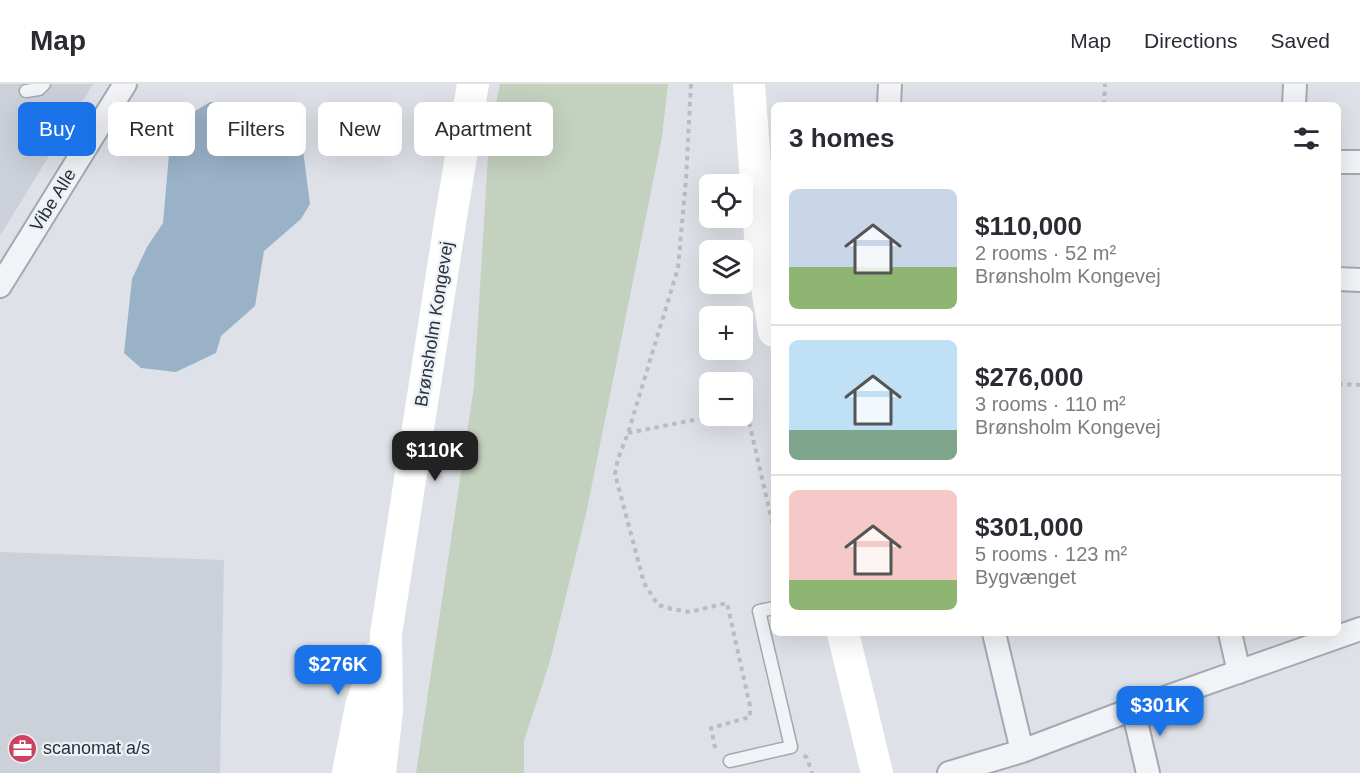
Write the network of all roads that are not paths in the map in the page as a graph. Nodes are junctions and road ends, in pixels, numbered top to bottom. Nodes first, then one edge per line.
1 (44, 84) edge
2 (125, 84) edge
3 (473, 84) edge
4 (749, 84) edge
5 (890, 84) edge
6 (1295, 84) edge
7 (26, 91) dead end
8 (890, 102) edge
9 (1294, 102) edge
10 (1341, 162) edge
11 (1360, 162) edge
12 (767, 250) edge
13 (1341, 279) edge
14 (1360, 280) edge
15 (0, 286) edge
16 (771, 296) edge
17 (771, 609) edge
18 (1360, 629) edge
19 (386, 634) junction
20 (844, 636) edge
21 (995, 636) edge
22 (1231, 636) edge
23 (1340, 636) edge
24 (1341, 636) edge
25 (1239, 672) junction
26 (1133, 709) junction
27 (1022, 751) junction
28 (730, 761) dead end
29 (348, 773) edge
30 (380, 773) edge
31 (877, 773) edge
32 (948, 773) edge
33 (1148, 773) edge

1 - 7 lane
2 - 15 street, Vibe Alle
3 - 19 main road, Brønsholm Kongevej
4 - 12 main road
5 - 8 street
6 - 9 street
10 - 11 street
12 - 16 main road
13 - 14 street
17 - 28 lane
18 - 24 street
19 - 29 main road, Brønsholm Kongevej
19 - 30 main road, Brønsholm Kongevej
20 - 31 main road
21 - 27 street
22 - 25 street
23 - 25 street
25 - 26 street
26 - 27 street
26 - 33 street
27 - 32 street

